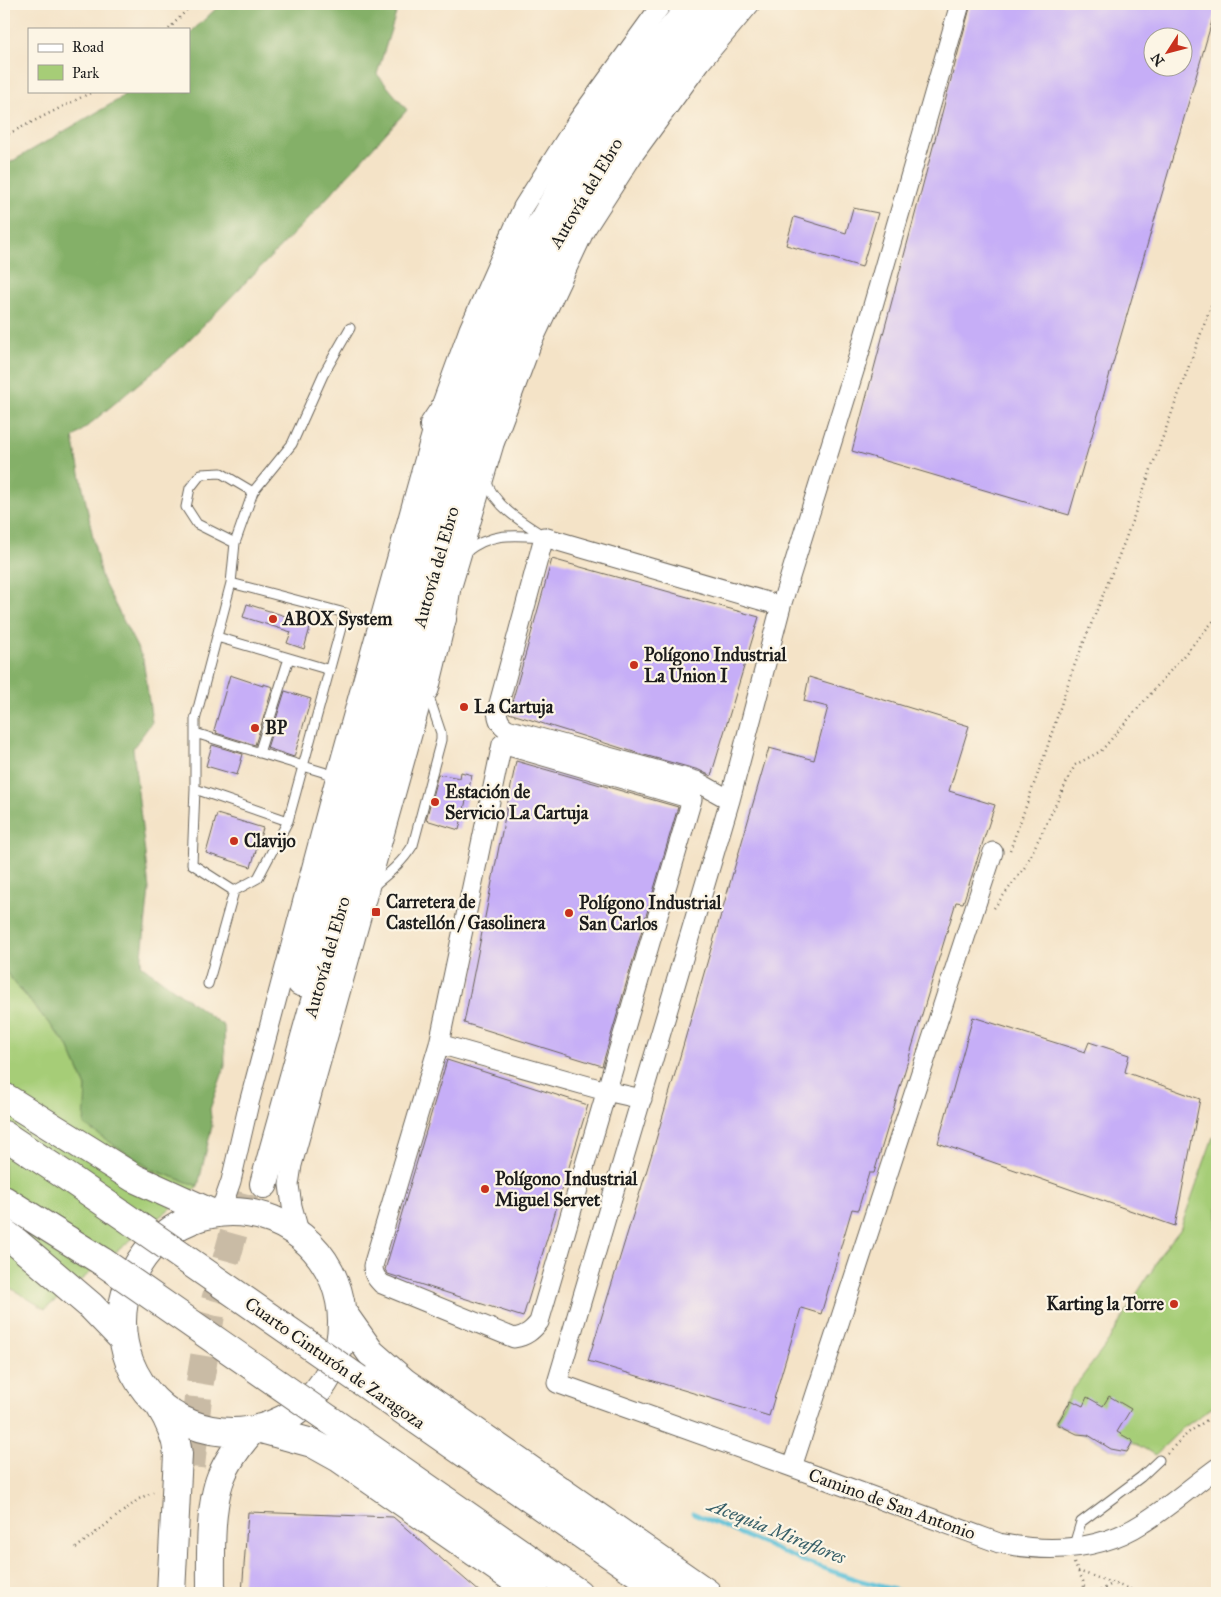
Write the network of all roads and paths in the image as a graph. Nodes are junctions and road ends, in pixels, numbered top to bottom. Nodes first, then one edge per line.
1 (192, 4) edge
2 (662, 4) edge
3 (694, 4) edge
4 (725, 4) edge
5 (750, 4) edge
6 (960, 4) edge
7 (170, 28) edge
8 (92, 92) edge
9 (4, 136) edge
10 (527, 250) junction
11 (1217, 291) edge
12 (350, 328) dead end
13 (434, 425) junction
14 (472, 483) junction
15 (253, 492) junction
16 (544, 537) junction
17 (235, 542) junction
18 (462, 555) junction
19 (231, 583) junction
20 (781, 606) junction
21 (1217, 617) edge
22 (442, 618) junction
23 (217, 637) junction
24 (289, 658) junction
25 (330, 670) junction
26 (426, 688) junction
27 (195, 733) junction
28 (259, 753) junction
29 (303, 766) junction
30 (336, 776) junction
31 (196, 789) junction
32 (692, 799) junction
33 (730, 800) junction
34 (288, 821) junction
35 (1000, 855) joint
36 (370, 889) junction
37 (234, 892) junction
38 (980, 934) joint
39 (208, 984) dead end
40 (439, 1044) junction
41 (606, 1091) junction
42 (4, 1096) edge
43 (642, 1099) junction
44 (4, 1135) edge
45 (4, 1200) edge
46 (215, 1212) junction
47 (4, 1233) edge
48 (300, 1235) junction
49 (342, 1312) junction
50 (122, 1338) junction
51 (160, 1406) junction
52 (1217, 1413) edge
53 (256, 1430) junction
54 (801, 1439) junction
55 (1159, 1460) joint
56 (792, 1467) junction
57 (1217, 1468) edge
58 (176, 1490) junction
59 (4, 1543) edge
60 (76, 1548) dead end
61 (1069, 1548) junction
62 (4, 1561) edge
63 (1078, 1571) junction
64 (1113, 1583) junction
65 (171, 1593) edge
66 (186, 1593) edge
67 (199, 1593) edge
68 (210, 1593) edge
69 (534, 1593) edge
70 (578, 1593) edge
71 (666, 1593) edge
72 (707, 1593) edge
73 (1085, 1593) edge
74 (1096, 1593) edge
75 (1141, 1593) edge

1 - 7 path
2 - 13 street
3 - 10 highway, Autovía del Ebro
4 - 14 highway, Autovía del Ebro
5 - 14 street
6 - 20 street
8 - 9 path
10 - 13 highway
10 - 14 highway, Autovía del Ebro
11 - 35 path
12 - 15 lane
13 - 30 street
14 - 16 lane
14 - 18 street
14 - 22 highway
15 - 17 lane
15 - 17 lane
16 - 18 lane
16 - 20 street
16 - 33 street
17 - 19 lane
18 - 22 street
19 - 23 lane
19 - 25 lane
20 - 33 street
21 - 38 path
22 - 26 highway
23 - 24 lane
23 - 27 lane
24 - 25 lane
24 - 28 lane
25 - 29 lane
26 - 36 street
26 - 36 lane
27 - 28 lane
27 - 31 lane
28 - 29 lane
29 - 30 lane
29 - 34 lane
30 - 46 street
31 - 34 lane
31 - 37 lane
32 - 33 street
32 - 40 street
32 - 41 street
33 - 43 street
34 - 37 lane
35 - 54 street
36 - 48 street
37 - 39 lane
38 - 54 street
40 - 41 street
40 - 41 street
41 - 43 street
42 - 46 highway
43 - 56 street, Camino de San Antonio
44 - 71 highway, Cuarto Cinturón de Zaragoza, bridge
45 - 70 highway, bridge
46 - 48 highway
46 - 50 highway
47 - 50 highway
48 - 49 highway
49 - 53 highway
49 - 72 highway
50 - 51 highway
51 - 53 highway
51 - 58 highway
52 - 55 path
53 - 68 highway
53 - 69 highway
54 - 56 street
55 - 61 lane
56 - 61 street, Camino de San Antonio
57 - 61 street, Camino de San Antonio
58 - 60 path
58 - 65 highway
59 - 62 path
61 - 63 path
63 - 64 path
63 - 73 path
64 - 74 path
64 - 75 path
66 - 67 highway

